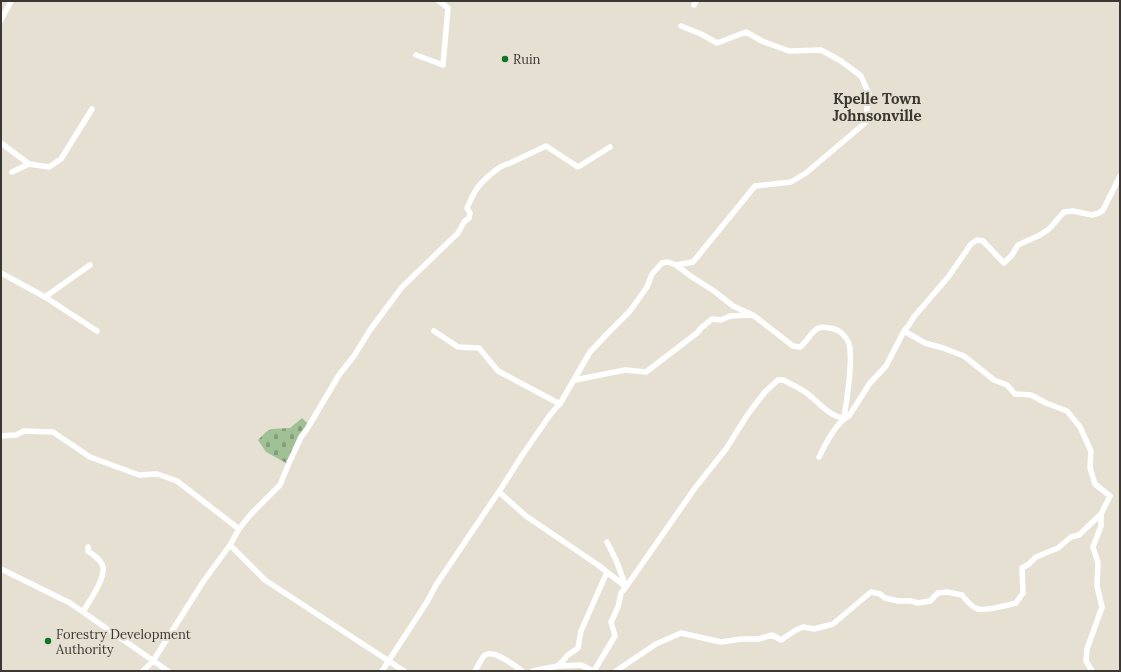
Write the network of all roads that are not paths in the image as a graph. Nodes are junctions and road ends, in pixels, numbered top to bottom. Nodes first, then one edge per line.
1 (11, 1) edge
2 (439, 1) edge
3 (1, 20) edge
4 (681, 26) dead end
5 (416, 55) dead end
6 (92, 109) dead end
7 (1, 143) edge
8 (610, 147) dead end
9 (29, 164) junction
10 (12, 172) dead end
11 (1120, 176) edge
12 (90, 265) dead end
13 (676, 265) junction
14 (1, 273) edge
15 (45, 297) junction
16 (753, 315) junction
17 (97, 331) dead end
18 (434, 331) dead end
19 (904, 331) junction
20 (575, 380) junction
21 (560, 404) junction
22 (844, 418) junction
23 (1, 436) edge
24 (819, 456) dead end
25 (499, 492) junction
26 (1101, 514) junction
27 (239, 529) junction
28 (607, 542) dead end
29 (230, 544) junction
30 (88, 547) dead end
31 (1, 568) edge
32 (607, 572) junction
33 (626, 587) junction
34 (82, 612) junction
35 (153, 661) junction
36 (389, 661) junction
37 (558, 666) junction
38 (143, 671) edge
39 (168, 671) edge
40 (382, 671) edge
41 (404, 671) edge
42 (475, 671) edge
43 (522, 671) edge
44 (533, 671) edge
45 (593, 671) edge
46 (616, 671) edge
47 (1092, 671) edge

1 - 3 street
2 - 5 street
4 - 13 street
6 - 9 street
7 - 9 street
8 - 27 street
9 - 10 street
11 - 19 street
12 - 15 street
13 - 16 street
13 - 20 street
14 - 15 street
15 - 17 street
16 - 20 street
16 - 22 street
18 - 21 street
19 - 22 street
19 - 26 street
20 - 21 street
21 - 25 street
22 - 24 street
22 - 33 street
23 - 27 street
25 - 32 street
25 - 36 street
26 - 46 street
26 - 47 street
27 - 29 street
28 - 33 street
29 - 35 street
29 - 36 street
30 - 34 street
31 - 34 street
32 - 33 street
32 - 37 street
33 - 45 street
34 - 35 street
35 - 38 street
35 - 39 street
36 - 40 street
36 - 41 street
37 - 44 street
37 - 45 street
42 - 43 street

